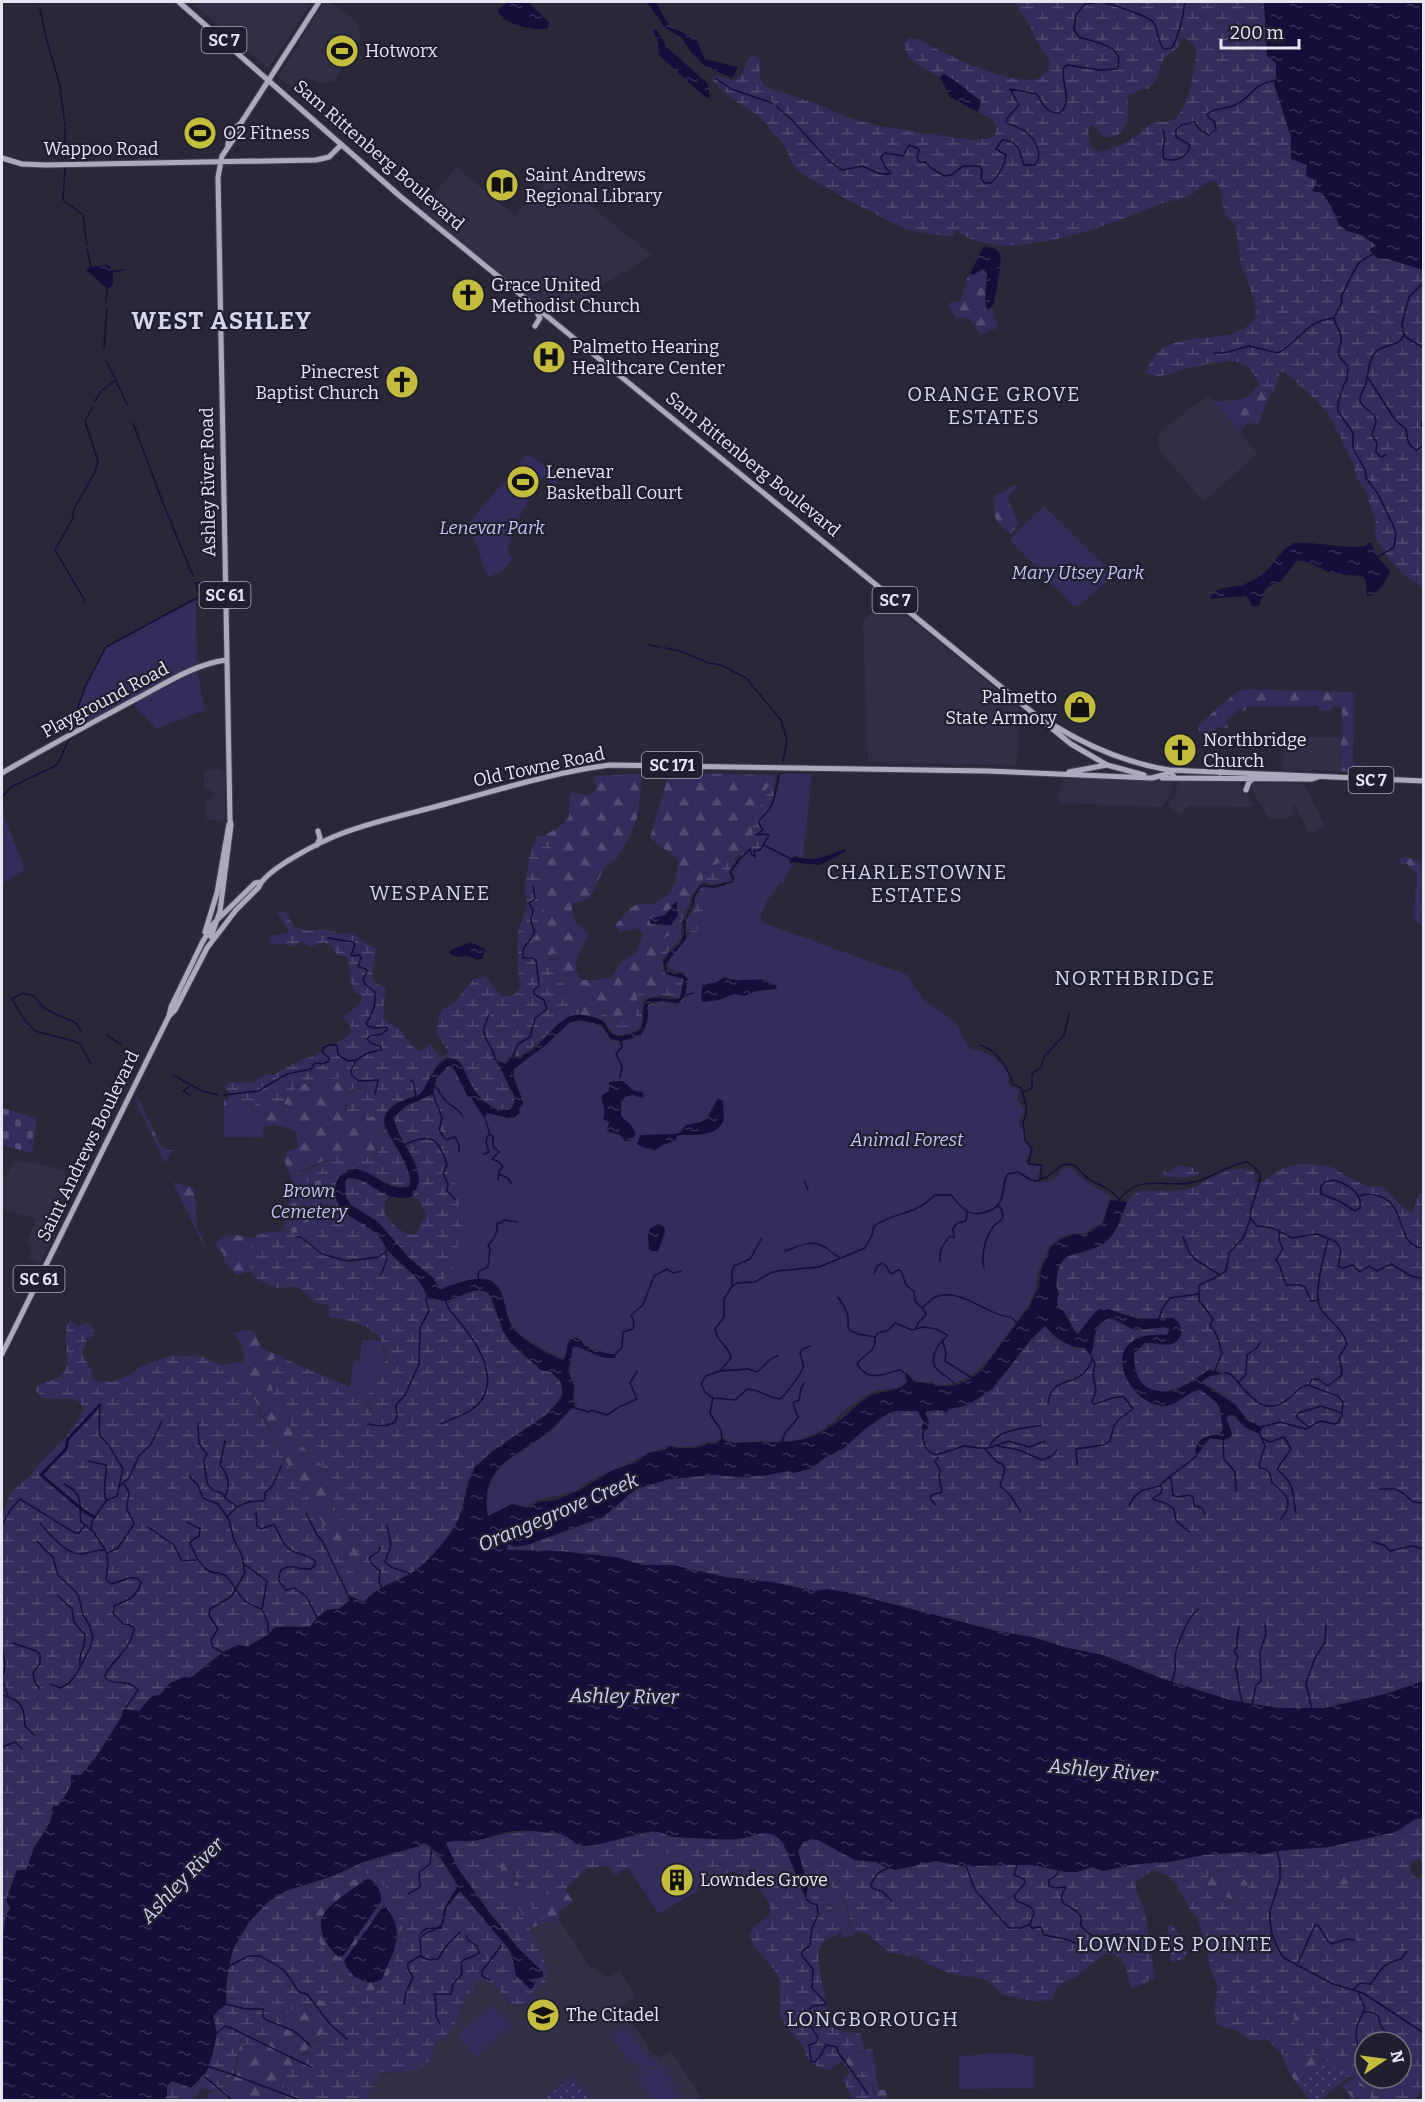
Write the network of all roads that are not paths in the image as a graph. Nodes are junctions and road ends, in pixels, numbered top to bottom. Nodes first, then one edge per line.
1 (179, 2) edge
2 (319, 2) edge
3 (269, 79) junction
4 (340, 145) junction
5 (2, 158) edge
6 (220, 163) junction
7 (527, 300) junction
8 (535, 326) dead end
9 (226, 660) junction
10 (1035, 714) junction
11 (1071, 744) junction
12 (1093, 748) junction
13 (1222, 762) dead end
14 (1107, 765) junction
15 (1142, 766) junction
16 (1169, 770) junction
17 (1191, 772) junction
18 (2, 773) edge
19 (1059, 773) junction
20 (1220, 773) junction
21 (1318, 777) junction
22 (1152, 778) junction
23 (1175, 778) junction
24 (1256, 778) junction
25 (1424, 781) edge
26 (1246, 790) dead end
27 (230, 820) junction
28 (318, 831) dead end
29 (317, 845) junction
30 (261, 882) junction
31 (217, 919) junction
32 (205, 945) junction
33 (170, 1016) joint
34 (2, 1354) edge

1 - 3 main road, Sam Rittenberg Boulevard / SC 7
2 - 3 main road, Ashley River Road / SC 61
3 - 4 main road, Sam Rittenberg Boulevard / SC 7
3 - 6 main road, Ashley River Road / SC 61
4 - 6 main road, Wappoo Road
4 - 7 main road, Sam Rittenberg Boulevard / SC 7
5 - 6 main road, Wappoo Road
6 - 9 main road, Ashley River Road / SC 61
7 - 8 main road
7 - 10 main road, Sam Rittenberg Boulevard / SC 7
9 - 18 main road, Playground Road
9 - 27 main road, Ashley River Road / SC 61
10 - 11 main road, Sam Rittenberg Boulevard / SC 7
10 - 12 main road, Sam Rittenberg Boulevard / SC 7
11 - 12 main road
11 - 14 main road, Sam Rittenberg Boulevard / SC 7
12 - 15 main road, Sam Rittenberg Boulevard / SC 7
13 - 20 main road
14 - 15 main road, Old Towne Road / SC 171
14 - 19 main road, Old Towne Road / SC 171
14 - 22 main road, Sam Rittenberg Boulevard / SC 7
15 - 16 main road, Sam Rittenberg Boulevard / SC 7
16 - 17 main road, Sam Rittenberg Boulevard / SC 7
16 - 22 main road
16 - 23 main road
17 - 20 main road, Sam Rittenberg Boulevard / SC 7
17 - 23 main road
19 - 22 main road, Old Towne Road / SC 171
19 - 29 main road, Old Towne Road / SC 171
20 - 21 main road, Sam Rittenberg Boulevard / SC 7
21 - 24 main road, Sam Rittenberg Boulevard / SC 7
21 - 25 main road, Sam Rittenberg Boulevard / SC 7
22 - 23 main road, Sam Rittenberg Boulevard / SC 7
23 - 24 main road, Sam Rittenberg Boulevard / SC 7
24 - 26 main road
27 - 31 main road, Ashley River Road / SC 61
27 - 32 main road, Ashley River Road / SC 61
28 - 29 main road
29 - 30 main road, Old Towne Road / SC 171
30 - 31 main road, SC 171
30 - 32 main road, Saint Andrews Boulevard / SC 171
31 - 32 main road, Ashley River Road / SC 61
32 - 33 main road, Saint Andrews Boulevard / SC 171
33 - 34 main road, Saint Andrews Boulevard / SC 61

